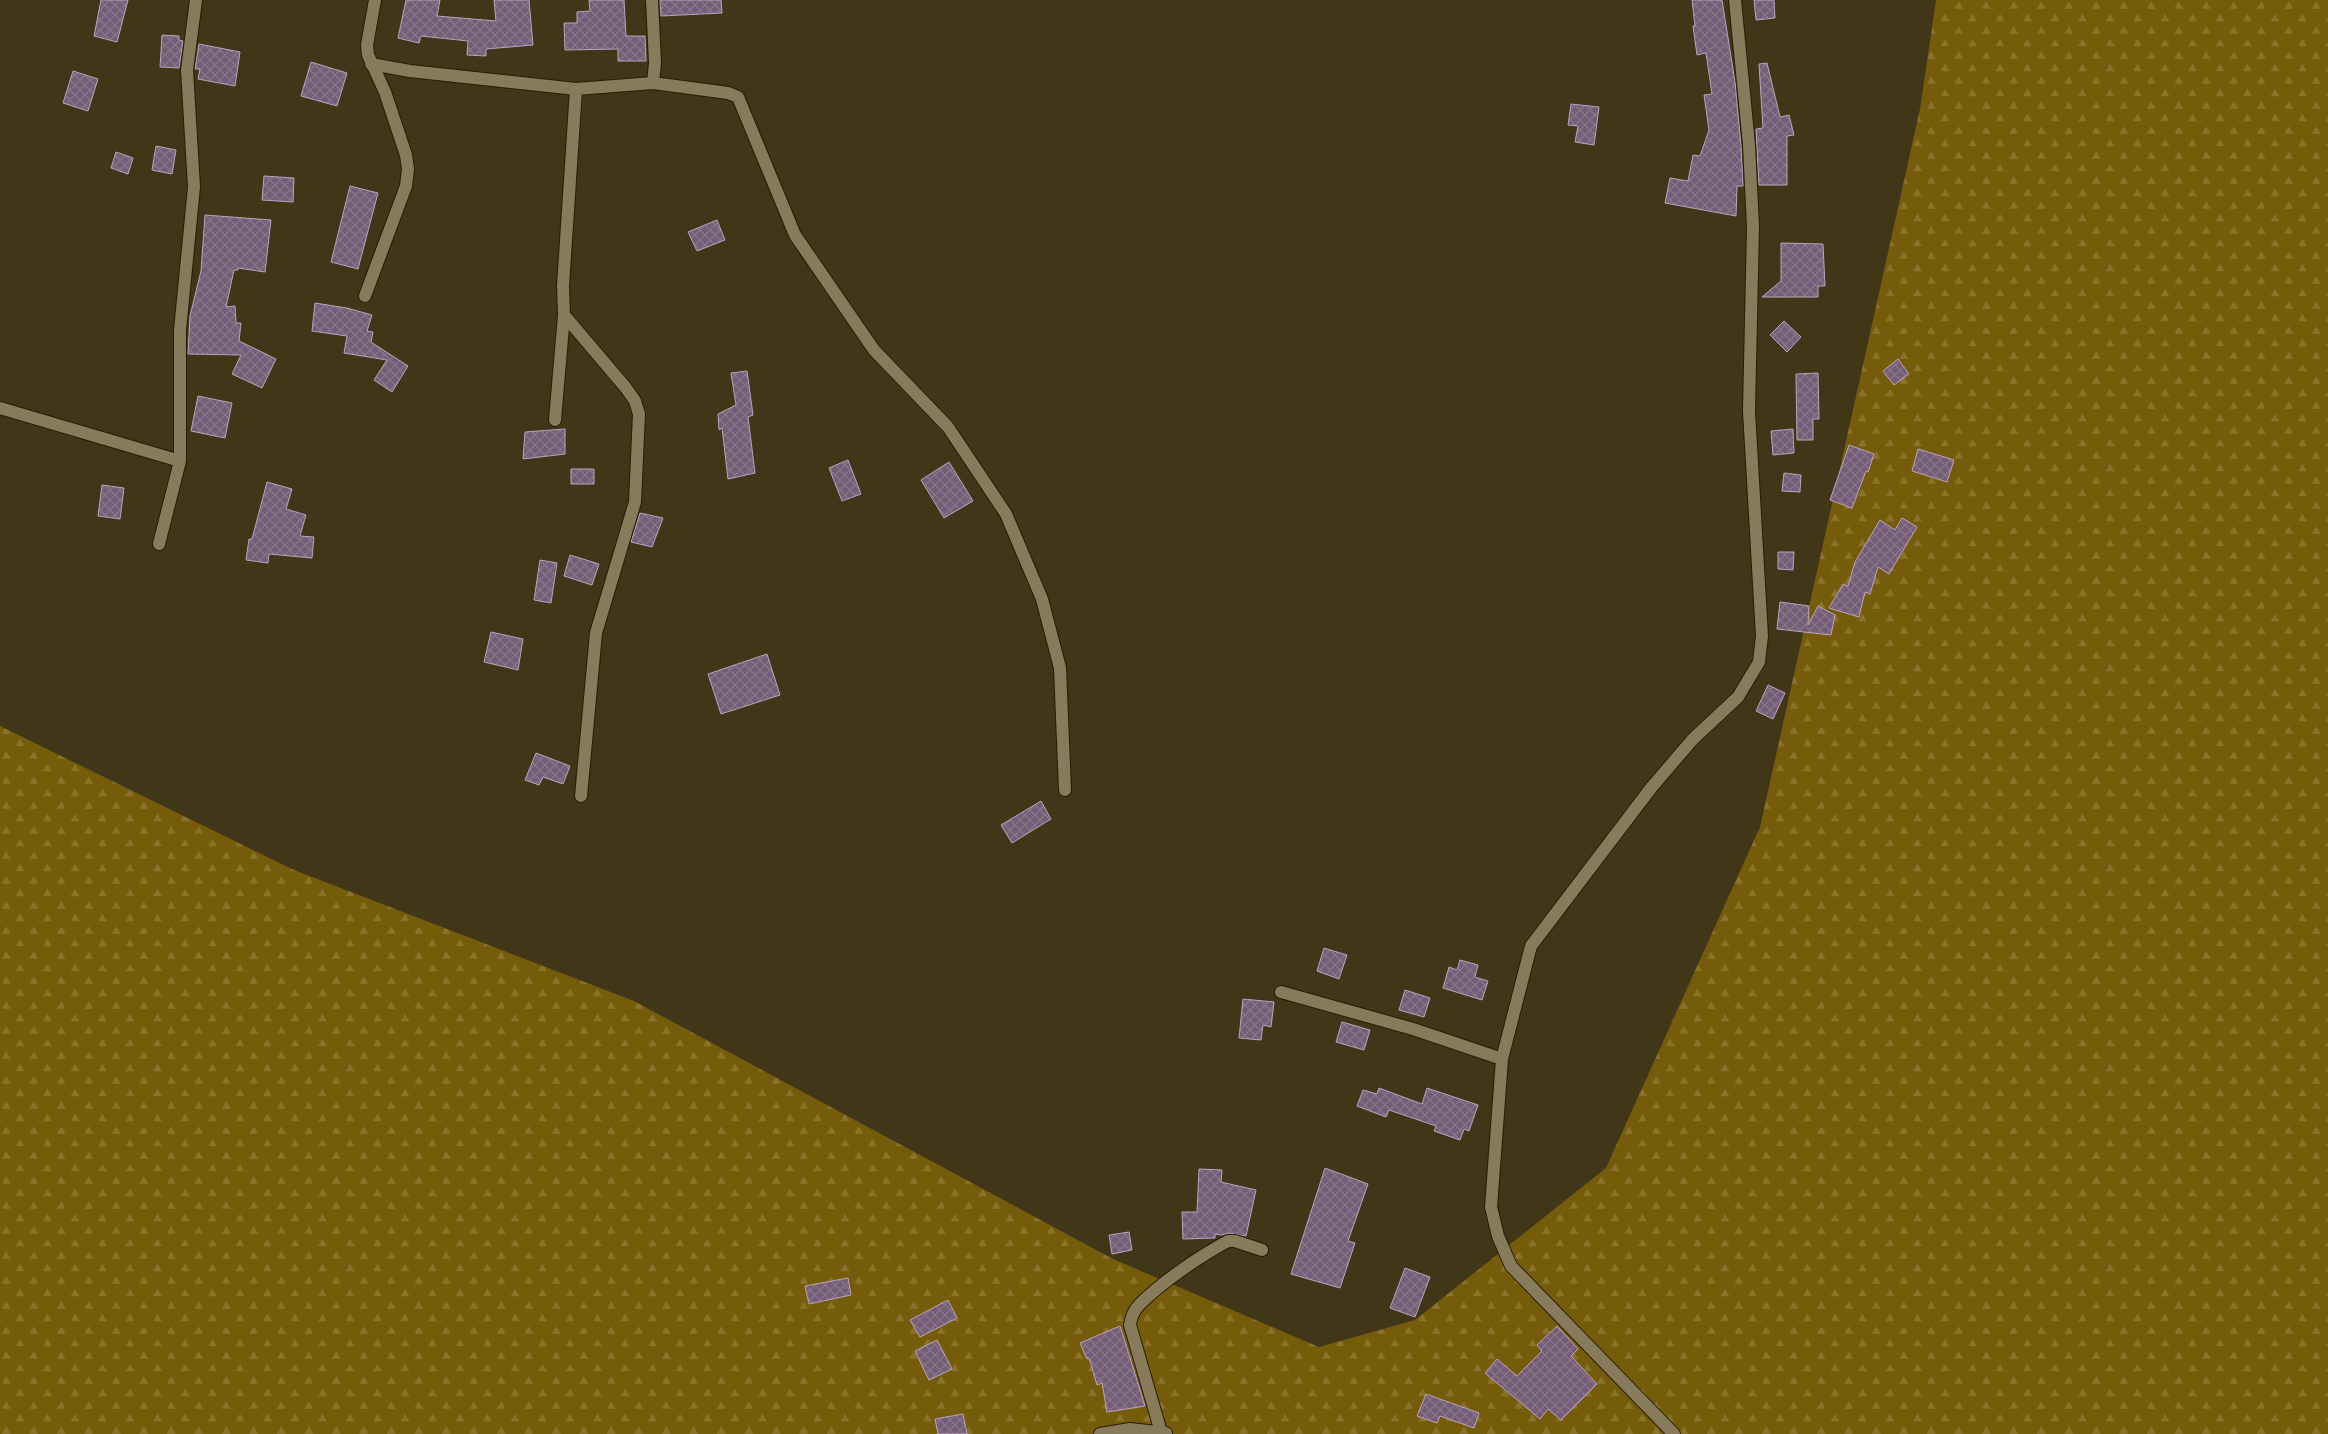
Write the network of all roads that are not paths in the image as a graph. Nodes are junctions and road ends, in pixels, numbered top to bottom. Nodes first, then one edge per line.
1 (196, 0) edge
2 (375, 0) edge
3 (652, 0) edge
4 (1734, 0) edge
5 (371, 64) junction
6 (653, 83) junction
7 (576, 88) junction
8 (365, 296) dead end
9 (564, 315) junction
10 (0, 408) edge
11 (555, 420) dead end
12 (180, 461) junction
13 (159, 544) dead end
14 (1065, 790) dead end
15 (581, 796) dead end
16 (1281, 992) dead end
17 (1502, 1059) junction
18 (1262, 1250) dead end
19 (1165, 1433) edge
20 (1100, 1434) edge
21 (1674, 1434) edge

1 - 12 street
2 - 5 street
3 - 6 street
4 - 17 street
5 - 7 street
5 - 8 street
6 - 7 street
6 - 14 street
7 - 9 street
9 - 11 street
9 - 15 street
10 - 12 street
12 - 13 street
16 - 17 street
17 - 21 street
18 - 19 street
19 - 20 street

